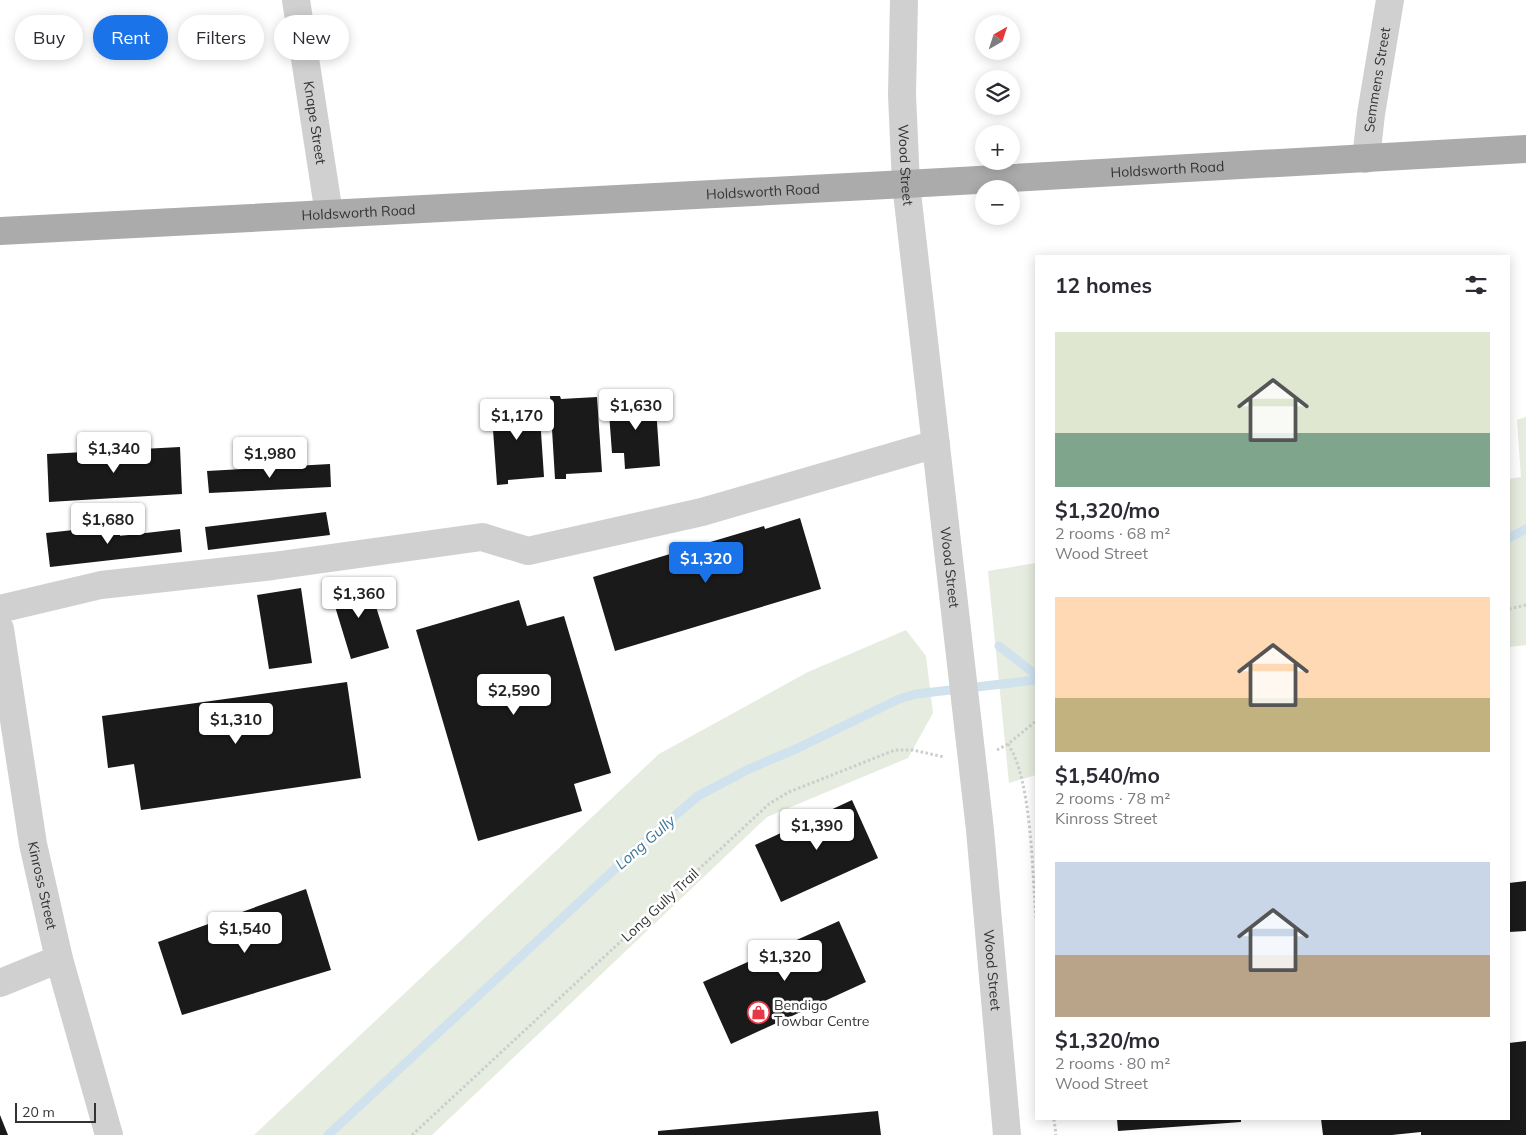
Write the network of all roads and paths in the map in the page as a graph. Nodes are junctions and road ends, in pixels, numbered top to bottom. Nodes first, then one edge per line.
1 (296, 0) edge
2 (904, 0) edge
3 (1390, 0) edge
4 (1526, 149) edge
5 (1366, 159) junction
6 (906, 184) junction
7 (329, 214) junction
8 (0, 231) edge
9 (936, 444) junction
10 (1526, 604) edge
11 (0, 609) edge
12 (1510, 609) edge
13 (0, 629) edge
14 (1035, 722) edge
15 (1008, 744) junction
16 (995, 750) dead end
17 (947, 757) dead end
18 (1035, 906) edge
19 (59, 959) junction
20 (0, 983) edge
21 (1054, 1120) edge
22 (109, 1135) edge
23 (412, 1135) edge
24 (1007, 1135) edge
25 (1056, 1135) edge

1 - 7 street, Knape Street
2 - 6 street, Wood Street
3 - 5 street, Semmens Street
4 - 5 main road, Holdsworth Road
5 - 6 main road, Holdsworth Road
6 - 7 main road, Holdsworth Road
6 - 9 street, Wood Street
7 - 8 main road, Holdsworth Road
9 - 11 street
9 - 24 street, Wood Street
10 - 12 path
13 - 19 street, Kinross Street
14 - 15 path
15 - 16 path
15 - 18 path
17 - 23 path, Long Gully Trail
19 - 20 street
19 - 22 street, Kinross Street
21 - 25 path

